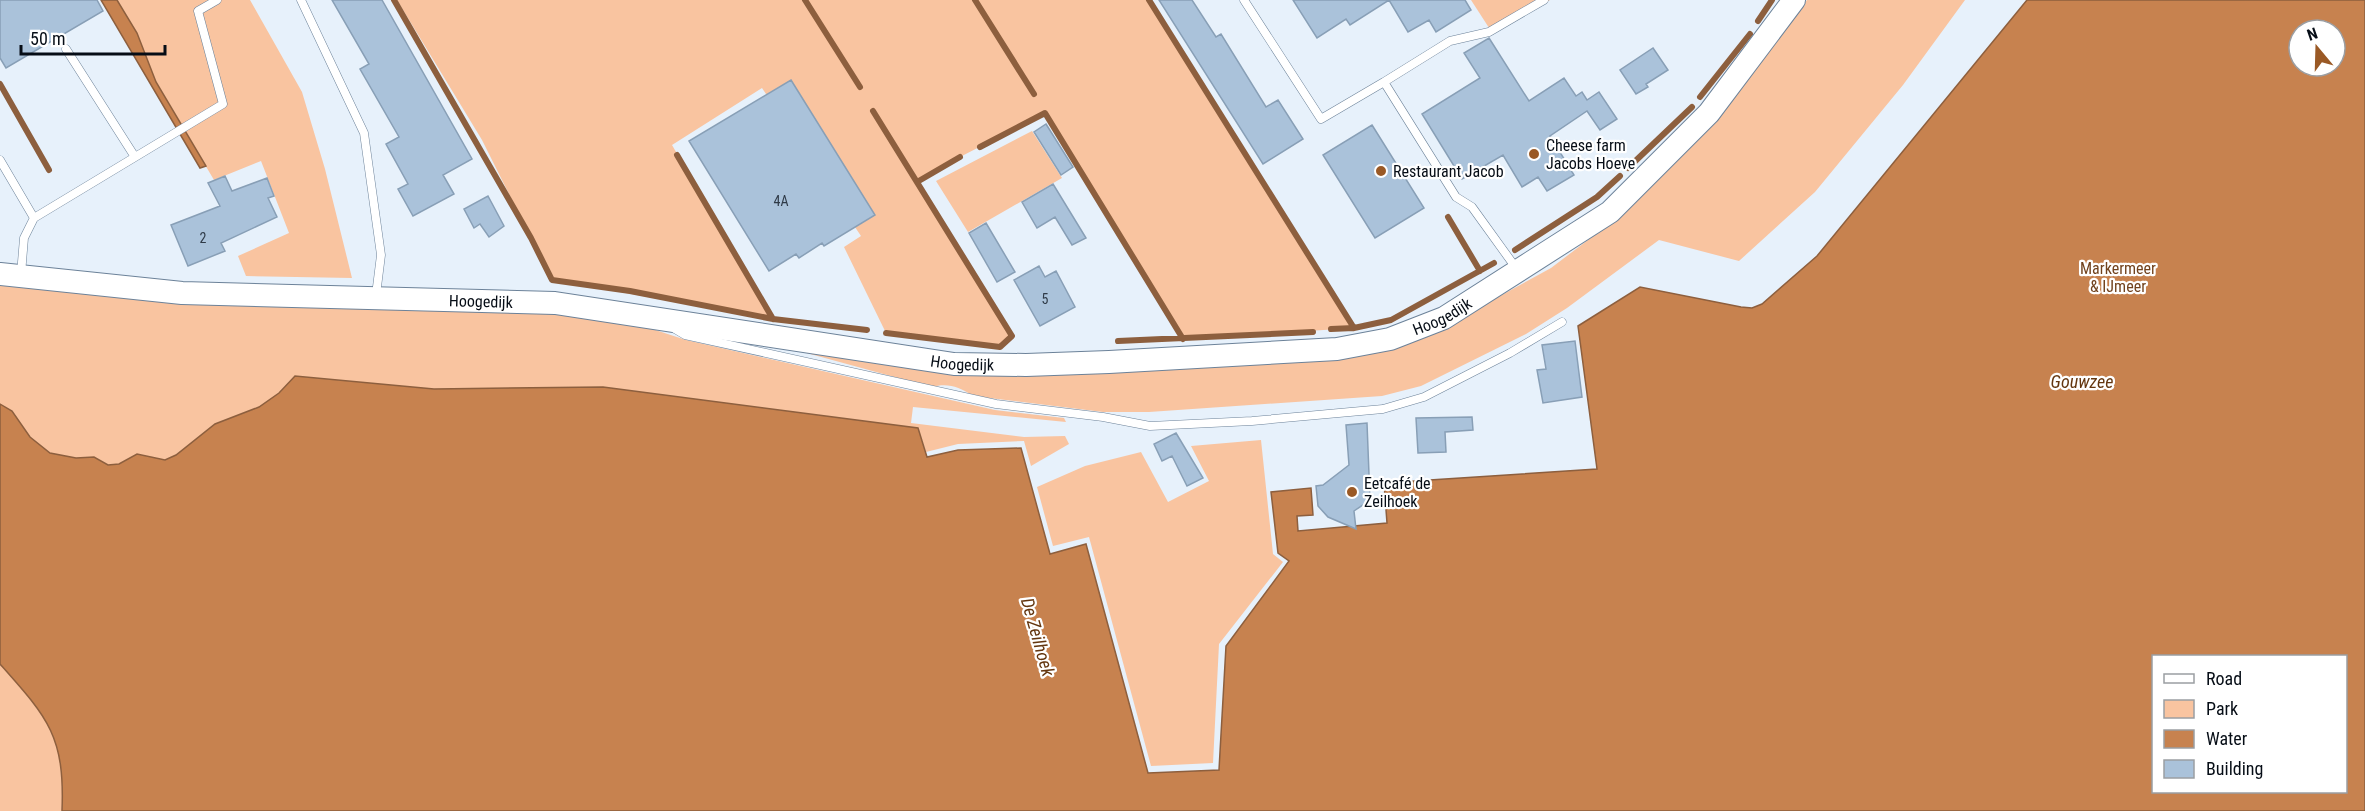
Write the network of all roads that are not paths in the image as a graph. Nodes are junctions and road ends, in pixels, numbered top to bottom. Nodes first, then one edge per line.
1 (218, 0) edge
2 (301, 0) edge
3 (1244, 0) edge
4 (1544, 0) edge
5 (1794, 0) edge
6 (66, 49) dead end
7 (1384, 82) junction
8 (135, 157) junction
9 (0, 160) edge
10 (34, 218) junction
11 (1519, 272) junction
12 (10, 274) edge
13 (375, 298) junction
14 (650, 316) junction
15 (1562, 322) dead end

1 - 8 lane
2 - 13 lane
3 - 7 lane
4 - 7 lane
5 - 11 street, Hoogedijk
6 - 8 lane
7 - 11 lane
8 - 10 lane
9 - 10 lane
10 - 12 lane
11 - 14 street, Hoogedijk
12 - 13 street, Hoogedijk
13 - 14 street, Hoogedijk
14 - 15 lane

